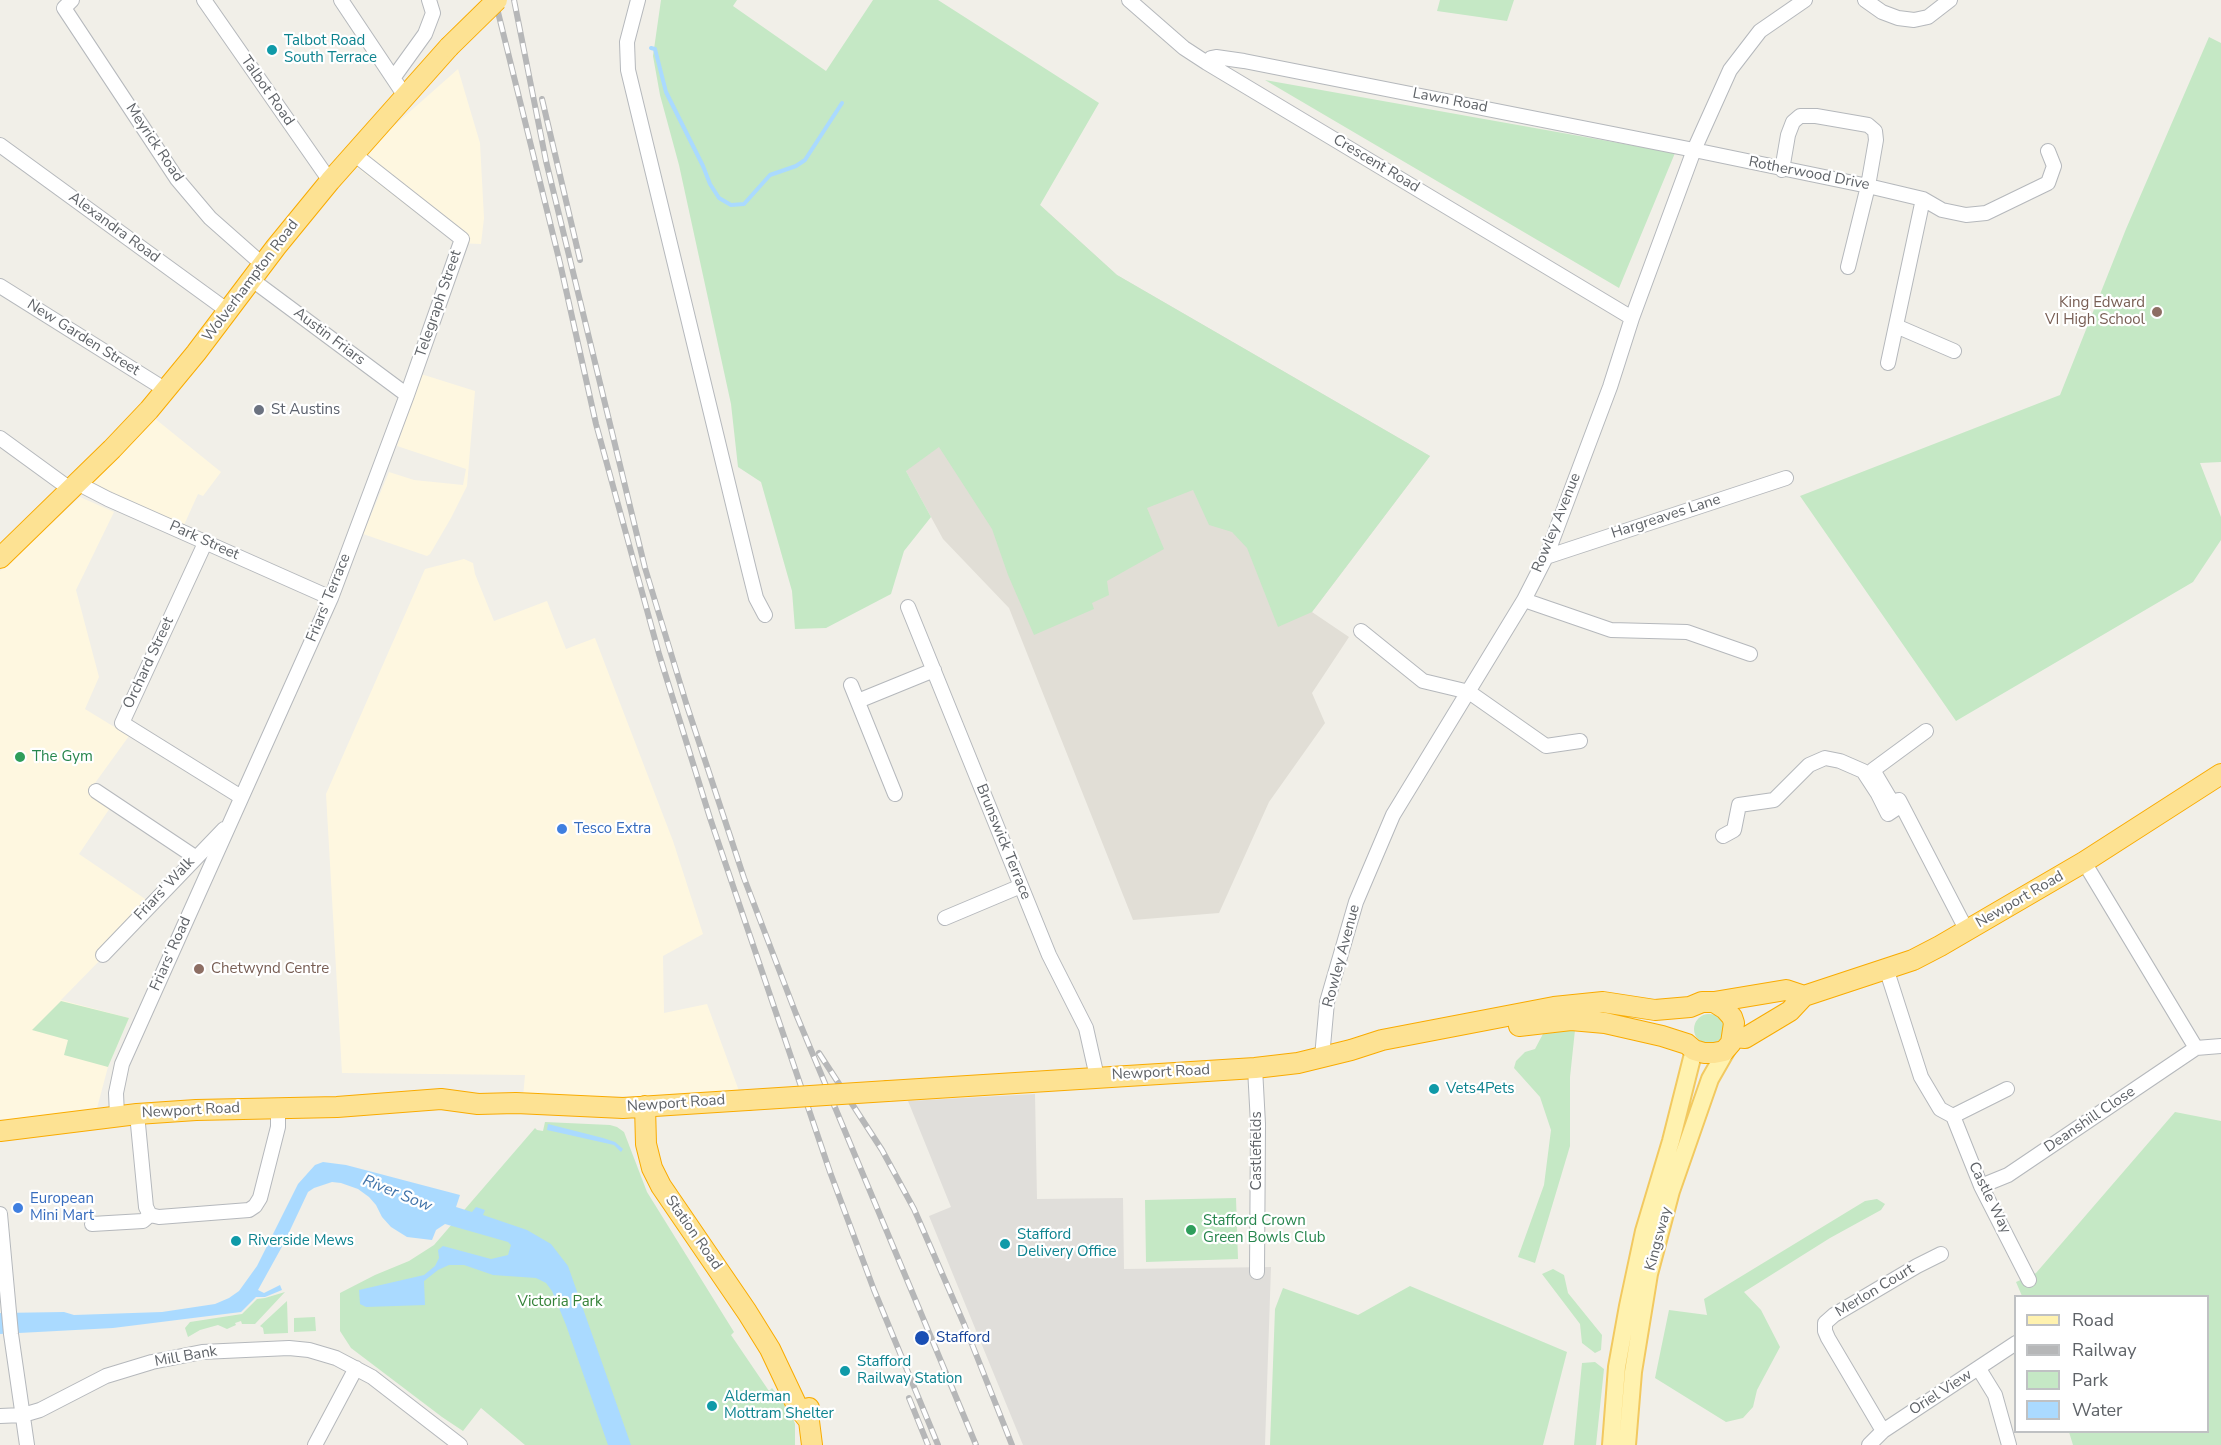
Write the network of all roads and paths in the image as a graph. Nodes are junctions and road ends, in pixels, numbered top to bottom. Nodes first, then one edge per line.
1 (204, 0) edge
2 (341, 0) edge
3 (429, 0) edge
4 (497, 0) edge
5 (638, 0) edge
6 (1129, 0) edge
7 (1806, 0) edge
8 (1865, 0) edge
9 (1950, 0) edge
10 (68, 4) edge
11 (1207, 63) junction
12 (394, 76) junction
13 (405, 96) junction
14 (0, 145) edge
15 (1694, 150) junction
16 (2048, 151) dead end
17 (354, 154) junction
18 (1782, 170) junction
19 (330, 181) junction
20 (1868, 186) junction
21 (1923, 199) junction
22 (1848, 267) dead end
23 (256, 271) junction
24 (0, 286) edge
25 (228, 311) junction
26 (1632, 318) junction
27 (1896, 326) junction
28 (1954, 351) dead end
29 (1888, 363) dead end
30 (166, 390) junction
31 (407, 395) junction
32 (0, 438) edge
33 (1786, 478) dead end
34 (74, 486) junction
35 (206, 542) junction
36 (1546, 557) junction
37 (0, 558) edge
38 (331, 598) junction
39 (1524, 600) junction
40 (908, 607) dead end
41 (765, 615) dead end
42 (1361, 631) dead end
43 (1750, 654) dead end
44 (934, 670) junction
45 (851, 685) dead end
46 (1469, 692) junction
47 (858, 700) junction
48 (1926, 731) dead end
49 (1580, 741) dead end
50 (2221, 774) edge
51 (96, 791) dead end
52 (896, 794) dead end
53 (241, 797) junction
54 (1899, 803) junction
55 (229, 824) junction
56 (1723, 836) dead end
57 (195, 857) junction
58 (2084, 862) junction
59 (1021, 886) junction
60 (945, 918) dead end
61 (1967, 931) junction
62 (103, 955) dead end
63 (1886, 968) junction
64 (1804, 996) junction
65 (1714, 1002) junction
66 (1690, 1007) junction
67 (1489, 1019) junction
68 (1535, 1023) junction
69 (1732, 1040) junction
70 (2221, 1046) edge
71 (1691, 1047) junction
72 (2196, 1048) junction
73 (1351, 1050) junction
74 (1322, 1057) junction
75 (1255, 1068) junction
76 (1097, 1077) junction
77 (2007, 1089) dead end
78 (645, 1106) junction
79 (278, 1108) junction
80 (137, 1114) junction
81 (117, 1115) junction
82 (1953, 1116) junction
83 (0, 1131) edge
84 (1982, 1186) junction
85 (0, 1214) edge
86 (150, 1215) junction
87 (92, 1224) dead end
88 (1, 1236) edge
89 (1941, 1254) dead end
90 (1257, 1272) dead end
91 (2029, 1280) dead end
92 (2014, 1344) edge
93 (356, 1368) junction
94 (1978, 1369) junction
95 (23, 1415) junction
96 (0, 1416) edge
97 (1883, 1431) junction
98 (27, 1445) edge
99 (315, 1445) edge
100 (460, 1445) edge
101 (812, 1445) edge
102 (1611, 1445) edge
103 (1627, 1445) edge
104 (1869, 1445) edge
105 (2009, 1445) edge

1 - 19 street, Talbot Road
2 - 12 street
3 - 12 street
4 - 13 highway, Wolverhampton Road, bridge
5 - 41 street
6 - 11 street, Crescent Road
7 - 15 street, Rowley Avenue
8 - 9 street
10 - 23 street, Meyrick Road
11 - 15 street, Lawn Road
11 - 26 street, Crescent Road
12 - 13 street
13 - 17 highway, Wolverhampton Road
14 - 25 street, Alexandra Road
15 - 18 street, Rotherwood Drive
15 - 26 street, Rowley Avenue
16 - 21 street, Rotherwood Drive
17 - 19 highway, Wolverhampton Road
17 - 31 street, Telegraph Street
18 - 20 street, Rotherwood Drive
18 - 20 street
19 - 23 highway, Wolverhampton Road
20 - 21 street, Rotherwood Drive
20 - 22 street
21 - 27 street
23 - 25 highway, Wolverhampton Road
23 - 31 street, Austin Friars
24 - 30 street, New Garden Street
25 - 30 highway, Wolverhampton Road
26 - 36 street, Rowley Avenue
27 - 28 street
27 - 29 street
30 - 34 highway, Wolverhampton Road
31 - 38 street, Friars' Terrace
32 - 34 street, Park Street
33 - 36 street, Hargreaves Lane
34 - 35 street, Park Street
34 - 37 highway, Wolverhampton Road
35 - 38 street, Park Street
35 - 53 street, Orchard Street
36 - 39 street, Rowley Avenue
38 - 53 street, Friars' Terrace
39 - 43 street
39 - 46 street, Rowley Avenue
40 - 44 street, Brunswick Terrace
42 - 46 street
44 - 47 street
44 - 59 street, Brunswick Terrace
45 - 47 street
46 - 49 street
46 - 74 street, Rowley Avenue
47 - 52 street
48 - 54 street
50 - 58 highway, Newport Road
51 - 57 street
53 - 55 street, Friars' Road
54 - 56 street
54 - 61 street
55 - 57 street, Friars' Walk
55 - 81 street, Friars' Road
57 - 62 street, Friars' Walk
58 - 61 highway, Newport Road
58 - 72 street
59 - 60 street
59 - 76 street, Brunswick Terrace
61 - 63 highway, Newport Road
63 - 64 highway, Newport Road
63 - 82 street, Castle Way
64 - 65 highway, Newport Road
64 - 69 highway, Newport Road
65 - 66 highway, Newport Road
65 - 69 highway
66 - 67 highway, Newport Road
66 - 71 highway
67 - 68 highway
67 - 73 highway, Newport Road
68 - 71 highway, Newport Road
68 - 73 highway, Newport Road
69 - 71 highway, Newport Road
69 - 103 main road, Kingsway
70 - 72 street, Deanshill Close
71 - 102 main road, Kingsway
72 - 84 street, Deanshill Close
73 - 74 highway, Newport Road
74 - 75 highway, Newport Road
75 - 76 highway, Newport Road
75 - 90 street, Castlefields
76 - 78 highway, Newport Road, bridge
77 - 82 street
78 - 79 highway, Newport Road
78 - 101 highway, Station Road
79 - 80 highway, Newport Road
79 - 86 street
80 - 81 highway, Newport Road
80 - 86 street
81 - 83 highway, Newport Road
82 - 84 street, Castle Way
84 - 91 street, Castle Way
85 - 88 street
86 - 87 street
88 - 95 street
89 - 97 street, Merlon Court
92 - 94 street, Oriel View
93 - 95 street, Mill Bank
93 - 99 street
93 - 100 street, Mill Bank
94 - 97 street, Oriel View
94 - 105 street
95 - 96 street, Mill Bank
95 - 98 street
97 - 104 street, Oriel View

